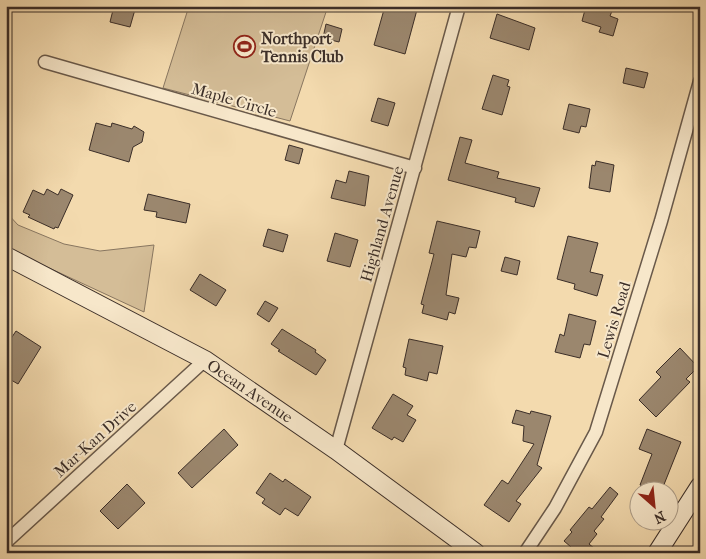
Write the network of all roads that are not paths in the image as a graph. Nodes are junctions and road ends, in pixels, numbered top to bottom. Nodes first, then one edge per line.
1 (459, 6) edge
2 (45, 62) dead end
3 (700, 81) edge
4 (415, 168) junction
5 (6, 256) edge
6 (205, 360) junction
7 (336, 450) junction
8 (700, 486) edge
9 (6, 542) edge
10 (476, 553) edge
11 (525, 553) edge
12 (657, 553) edge

1 - 4 street, Highland Avenue
2 - 4 street, Maple Circle
3 - 11 street, Lewis Road
4 - 7 street, Highland Avenue
5 - 6 main road, Ocean Avenue
6 - 7 main road, Ocean Avenue
6 - 9 street, Mar-Kan Drive
7 - 10 main road, Ocean Avenue
8 - 12 main road

